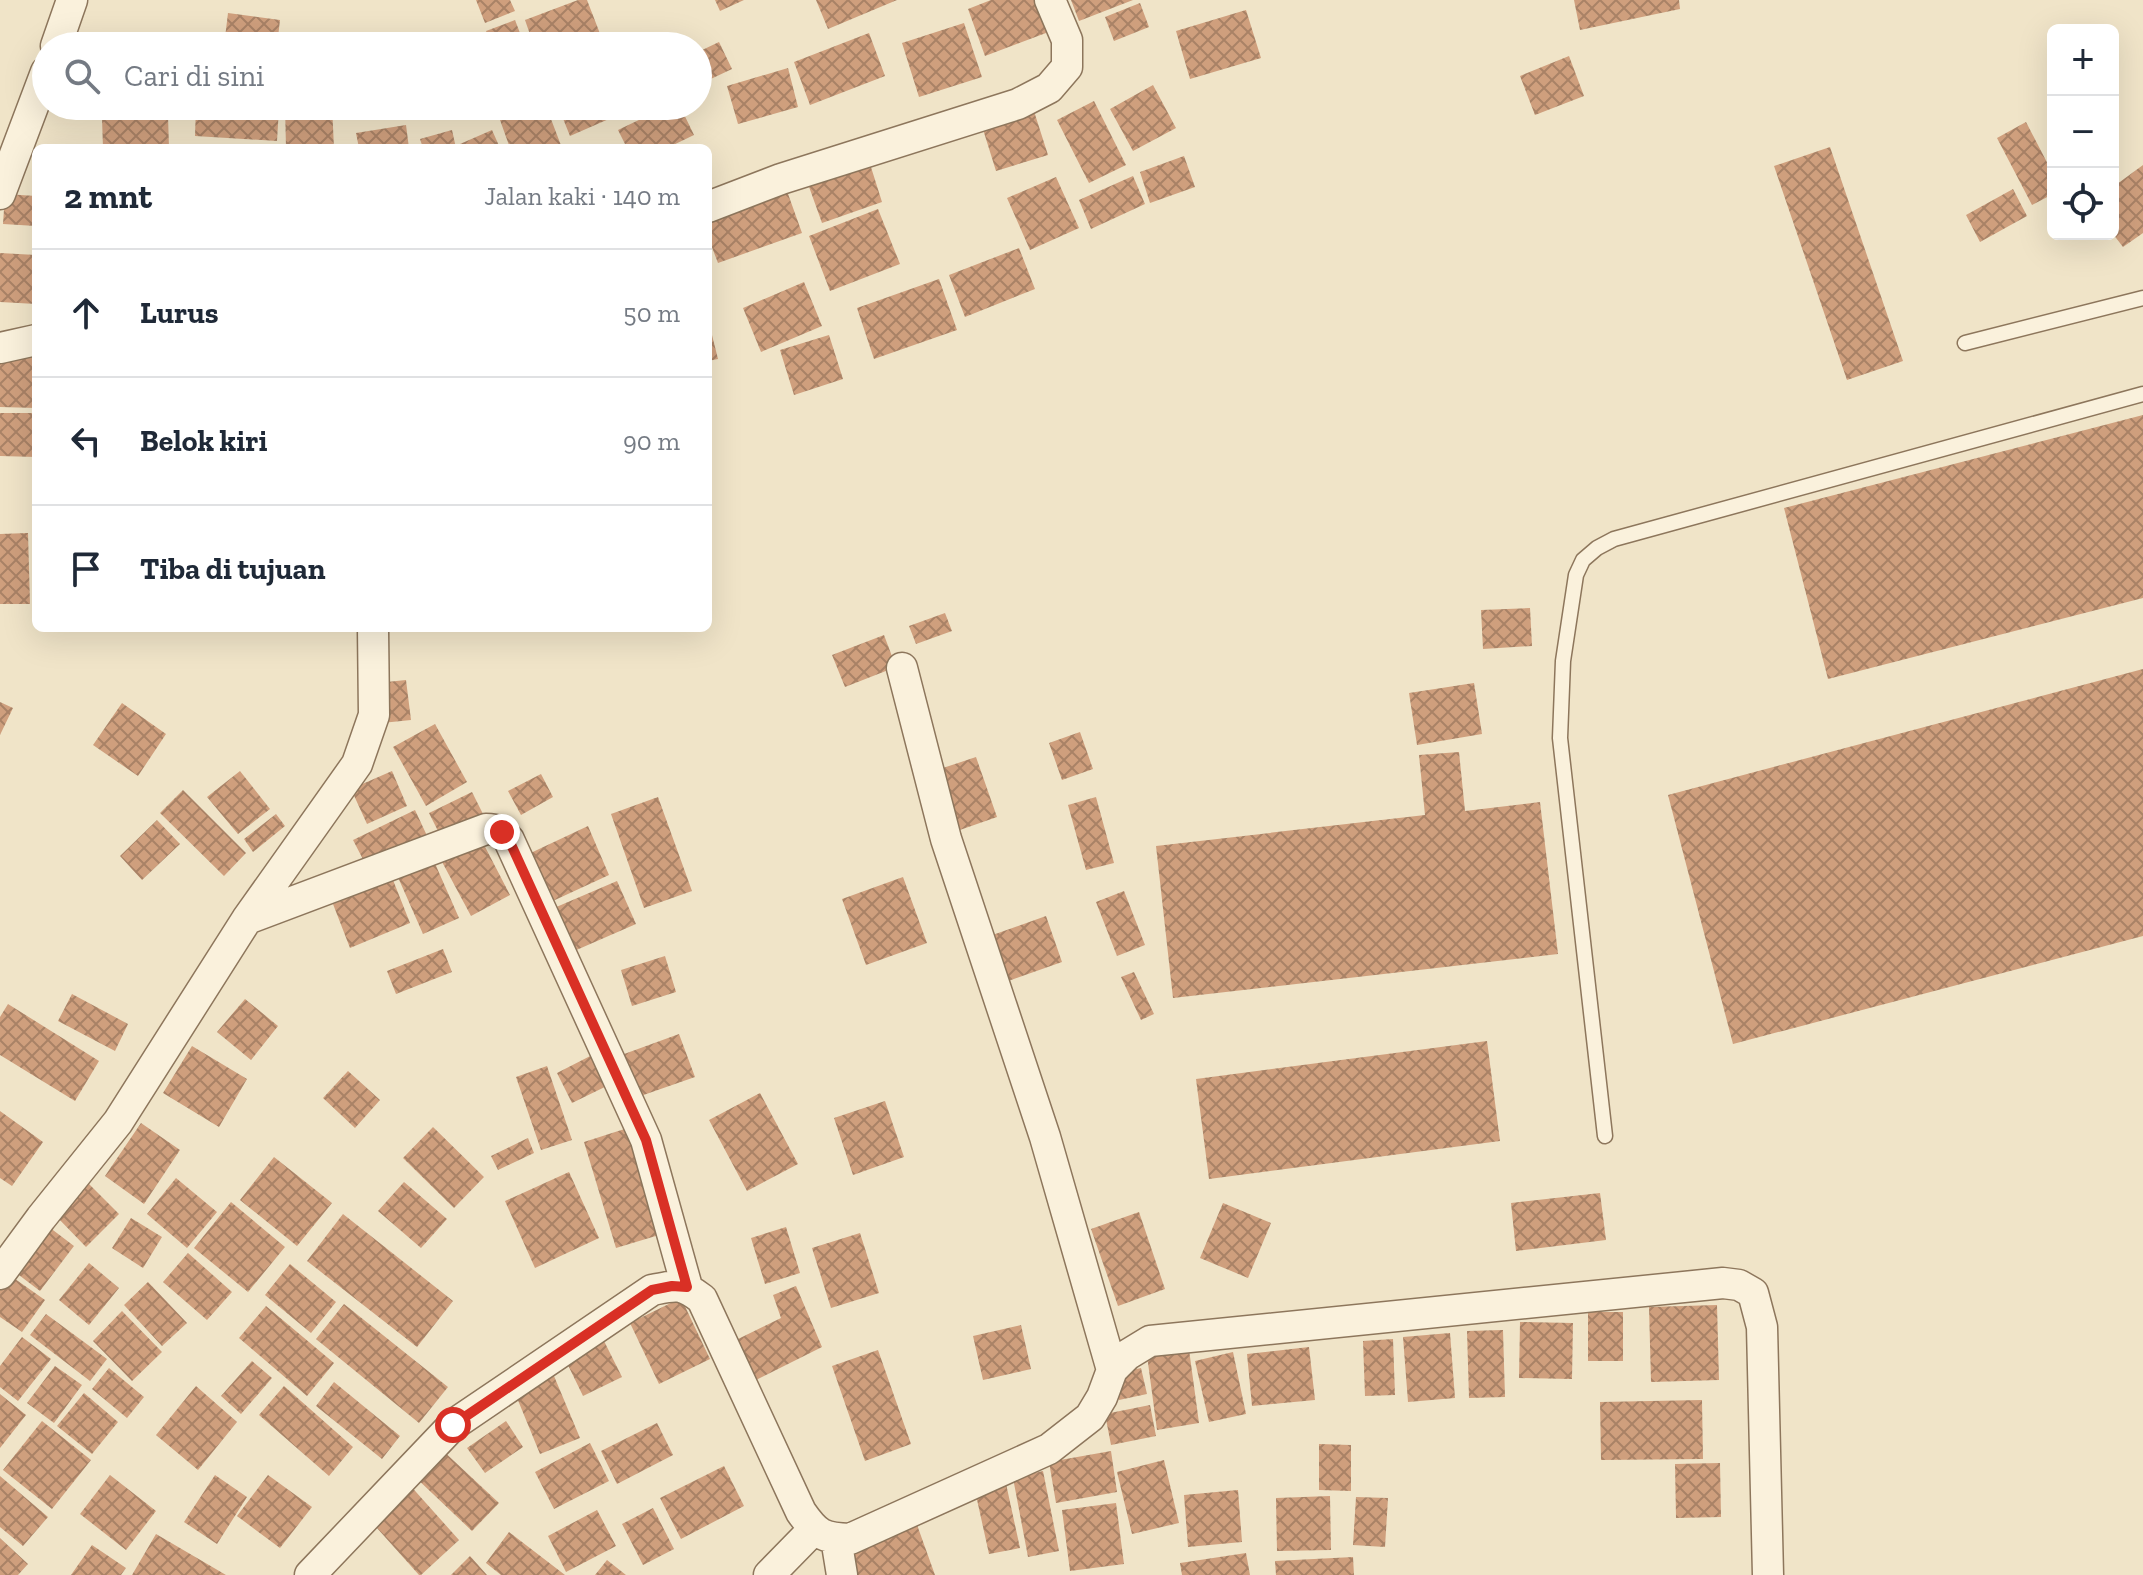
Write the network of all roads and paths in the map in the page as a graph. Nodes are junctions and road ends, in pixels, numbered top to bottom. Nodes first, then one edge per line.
1 (72, 0) edge
2 (1050, 0) edge
3 (61, 32) edge
4 (32, 109) edge
5 (0, 194) edge
6 (712, 205) edge
7 (2143, 298) edge
8 (32, 341) edge
9 (1965, 343) dead end
10 (0, 348) edge
11 (2143, 394) edge
12 (373, 632) edge
13 (902, 668) dead end
14 (247, 919) junction
15 (1605, 1136) dead end
16 (0, 1274) edge
17 (687, 1287) junction
18 (1112, 1370) junction
19 (824, 1534) junction
20 (310, 1575) edge
21 (769, 1575) edge
22 (842, 1575) edge
23 (1768, 1575) edge

1 - 3 street
2 - 6 street
4 - 5 street
7 - 9 lane
8 - 10 street
11 - 15 lane
12 - 14 street
13 - 18 street
14 - 16 street
14 - 17 street
17 - 19 street
17 - 20 street
18 - 19 street
18 - 23 street
19 - 21 street
19 - 22 street

